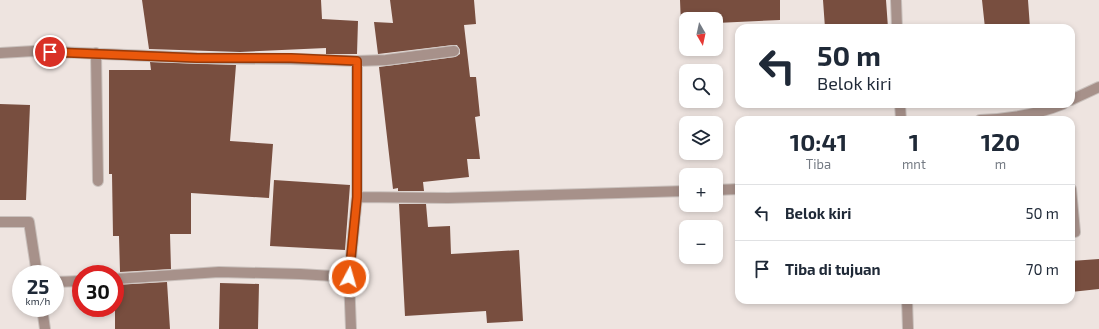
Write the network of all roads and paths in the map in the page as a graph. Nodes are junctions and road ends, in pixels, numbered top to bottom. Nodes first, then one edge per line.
1 (896, 0) edge
2 (897, 24) edge
3 (454, 51) dead end
4 (0, 53) edge
5 (96, 53) junction
6 (357, 61) junction
7 (1099, 87) edge
8 (1075, 98) edge
9 (1054, 108) edge
10 (1024, 116) edge
11 (98, 181) dead end
12 (735, 189) edge
13 (723, 190) edge
14 (679, 191) edge
15 (357, 197) junction
16 (0, 222) edge
17 (36, 265) edge
18 (349, 277) junction
19 (124, 278) edge
20 (907, 304) edge
21 (43, 317) edge
22 (45, 329) edge
23 (351, 329) edge
24 (908, 329) edge

1 - 2 street
3 - 6 street
4 - 5 street
5 - 6 street
5 - 11 street
6 - 15 street
7 - 8 street
9 - 10 street
12 - 13 street
14 - 15 street
15 - 18 street
16 - 17 street
18 - 19 street
18 - 23 street
20 - 24 street
21 - 22 street

